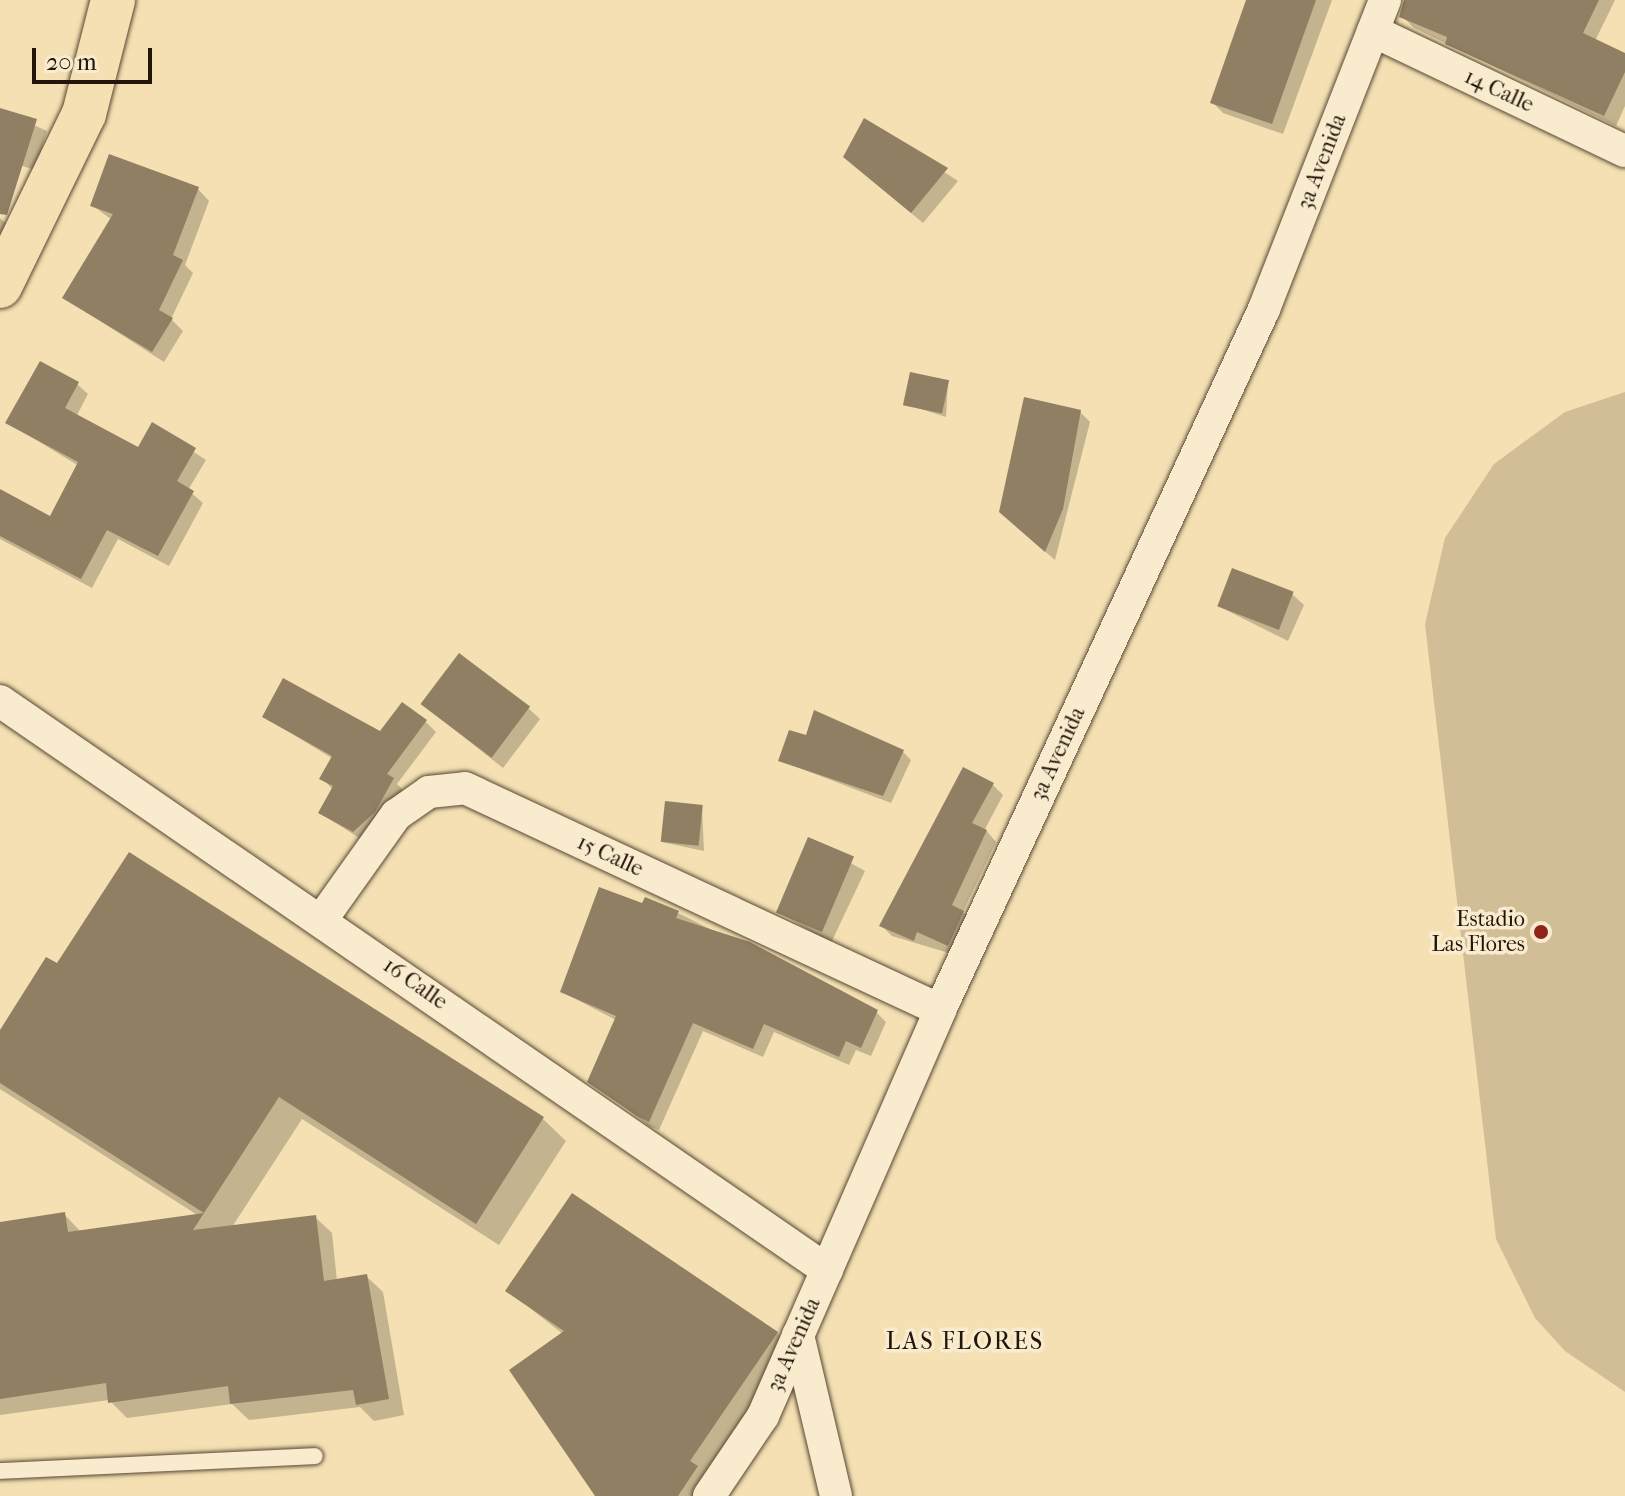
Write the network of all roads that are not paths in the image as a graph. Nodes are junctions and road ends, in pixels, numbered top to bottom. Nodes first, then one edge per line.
1 (113, 0) edge
2 (1385, 0) edge
3 (1373, 31) junction
4 (1625, 151) edge
5 (0, 286) edge
6 (0, 701) edge
7 (322, 919) junction
8 (940, 1010) junction
9 (827, 1270) junction
10 (798, 1335) junction
11 (315, 1456) dead end
12 (0, 1471) edge
13 (709, 1496) edge
14 (836, 1496) edge

1 - 5 main road
2 - 3 street, 3a Avenida
3 - 4 street, 14 Calle
3 - 8 street, 3a Avenida
6 - 7 street, 16 Calle
7 - 8 street, 15 Calle
7 - 9 street, 16 Calle
8 - 9 street, 3a Avenida
9 - 10 street, 3a Avenida
10 - 13 street, 3a Avenida
10 - 14 street
11 - 12 lane

